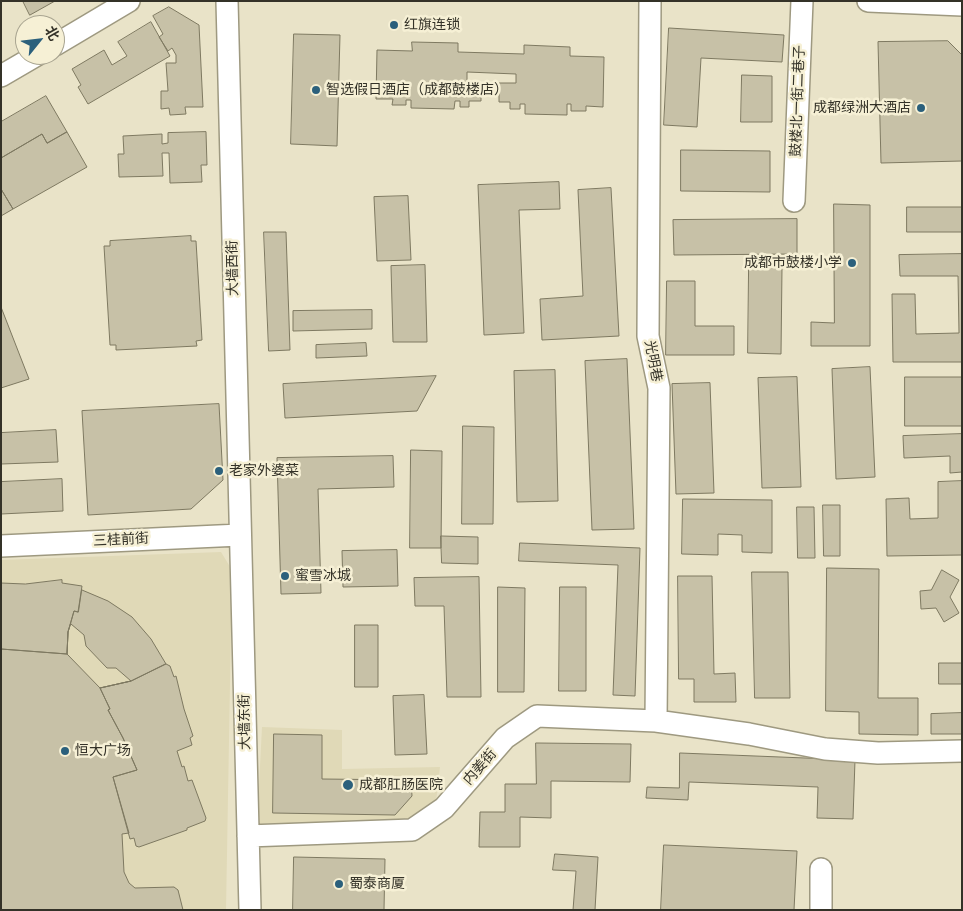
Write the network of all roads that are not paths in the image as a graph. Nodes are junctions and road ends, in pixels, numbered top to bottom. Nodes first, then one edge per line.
1 (129, 1) edge
2 (226, 1) edge
3 (650, 1) edge
4 (802, 1) edge
5 (868, 1) edge
6 (962, 5) edge
7 (65, 39) edge
8 (20, 65) edge
9 (1, 76) edge
10 (794, 201) dead end
11 (240, 535) junction
12 (1, 546) edge
13 (656, 721) junction
14 (962, 751) edge
15 (248, 836) junction
16 (821, 869) dead end
17 (250, 910) edge
18 (821, 910) edge

1 - 7 street
2 - 11 street, 大墙西街
3 - 13 street, 光明巷
4 - 10 street, 鼓楼北一街二巷子
5 - 6 street
8 - 9 street
11 - 12 street, 三桂前街
11 - 15 street, 大墙东街
13 - 14 street, 内姜街
13 - 15 street, 内姜街
15 - 17 street, 大墙东街
16 - 18 street

